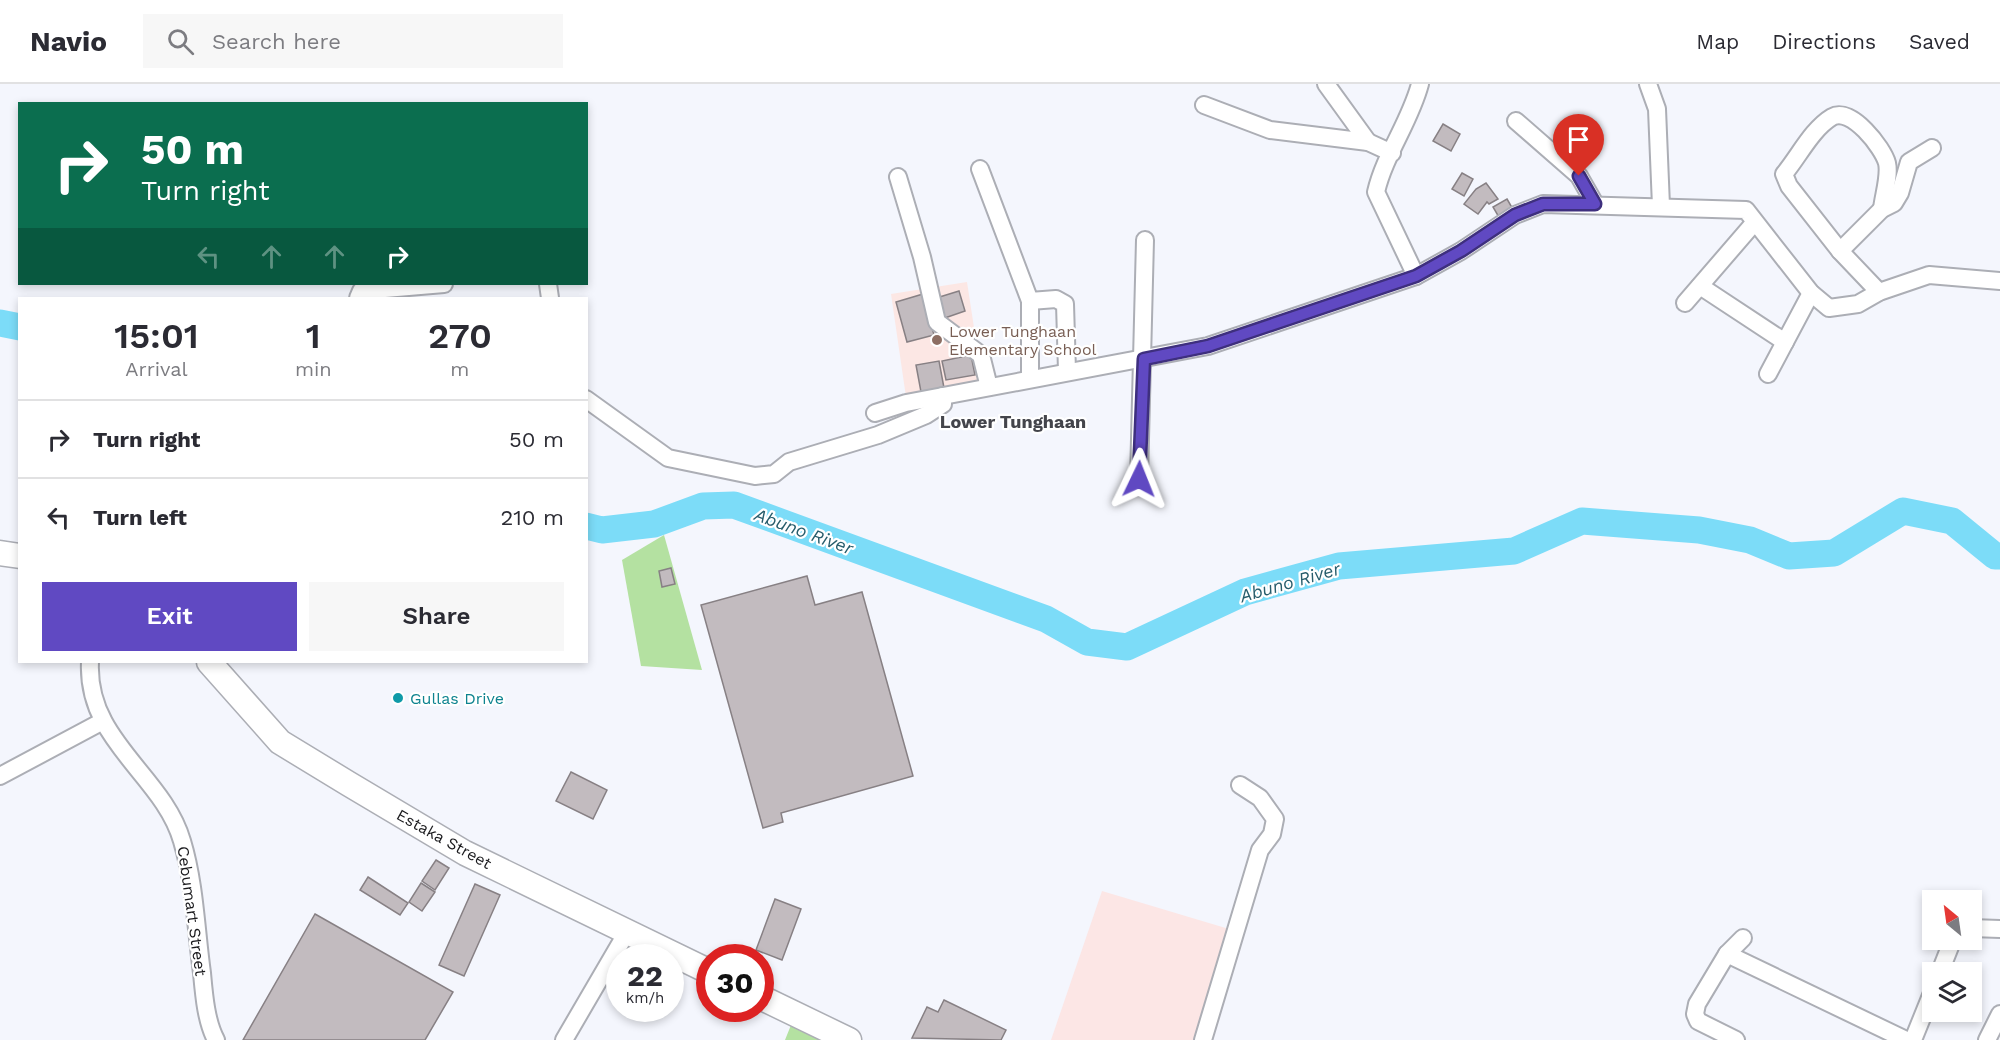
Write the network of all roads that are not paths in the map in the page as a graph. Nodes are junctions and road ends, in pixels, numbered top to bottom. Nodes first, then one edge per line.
1 (1326, 84) edge
2 (1420, 84) edge
3 (1648, 84) edge
4 (1204, 105) dead end
5 (1516, 121) dead end
6 (1368, 142) junction
7 (1932, 148) dead end
8 (1392, 153) junction
9 (980, 169) dead end
10 (898, 177) dead end
11 (1595, 204) junction
12 (1661, 206) junction
13 (1882, 210) junction
14 (1754, 223) junction
15 (1145, 240) dead end
16 (1840, 252) junction
17 (1416, 276) junction
18 (2000, 281) edge
19 (432, 285) edge
20 (1700, 286) junction
21 (1880, 292) junction
22 (1811, 293) junction
23 (358, 297) edge
24 (1030, 301) junction
25 (1685, 303) dead end
26 (1785, 342) junction
27 (1144, 359) junction
28 (1067, 371) junction
29 (1768, 374) dead end
30 (1030, 379) junction
31 (989, 387) junction
32 (943, 396) junction
33 (588, 400) edge
34 (874, 413) dead end
35 (1139, 479) dead end
36 (0, 553) edge
37 (18, 556) edge
38 (90, 663) edge
39 (210, 663) edge
40 (103, 720) junction
41 (0, 776) edge
42 (1240, 785) dead end
43 (1982, 928) edge
44 (2000, 929) edge
45 (627, 932) junction
46 (1743, 938) dead end
47 (1726, 954) junction
48 (696, 965) edge
49 (774, 1004) edge
50 (2000, 1014) edge
51 (1922, 1018) edge
52 (216, 1040) edge
53 (564, 1040) edge
54 (849, 1040) edge
55 (1203, 1040) edge
56 (1736, 1040) edge
57 (1906, 1040) edge
58 (1913, 1040) edge
59 (1986, 1040) edge

1 - 6 street
2 - 8 street
3 - 12 street
4 - 6 street
5 - 11 street
6 - 8 street
7 - 13 street
8 - 17 street
9 - 24 street
10 - 31 street
11 - 12 street
11 - 17 street
12 - 14 street
13 - 16 street
13 - 16 street
14 - 20 street
14 - 22 street
15 - 27 street
16 - 21 street
17 - 27 street
18 - 21 street
19 - 23 street
20 - 25 street
20 - 26 street
21 - 22 street
22 - 26 street
24 - 28 street
24 - 30 street
26 - 29 street
27 - 28 street
27 - 35 street
28 - 30 street
30 - 31 street
31 - 32 street
32 - 33 street
32 - 34 street
36 - 37 street
38 - 40 street, Cebumart Street
39 - 45 street, Estaka Street
40 - 41 street
40 - 52 street, Cebumart Street
42 - 55 street
43 - 44 street
45 - 48 street, Estaka Street
45 - 53 street
46 - 47 street
47 - 56 street
47 - 57 street
49 - 54 street
50 - 59 street
51 - 58 street

